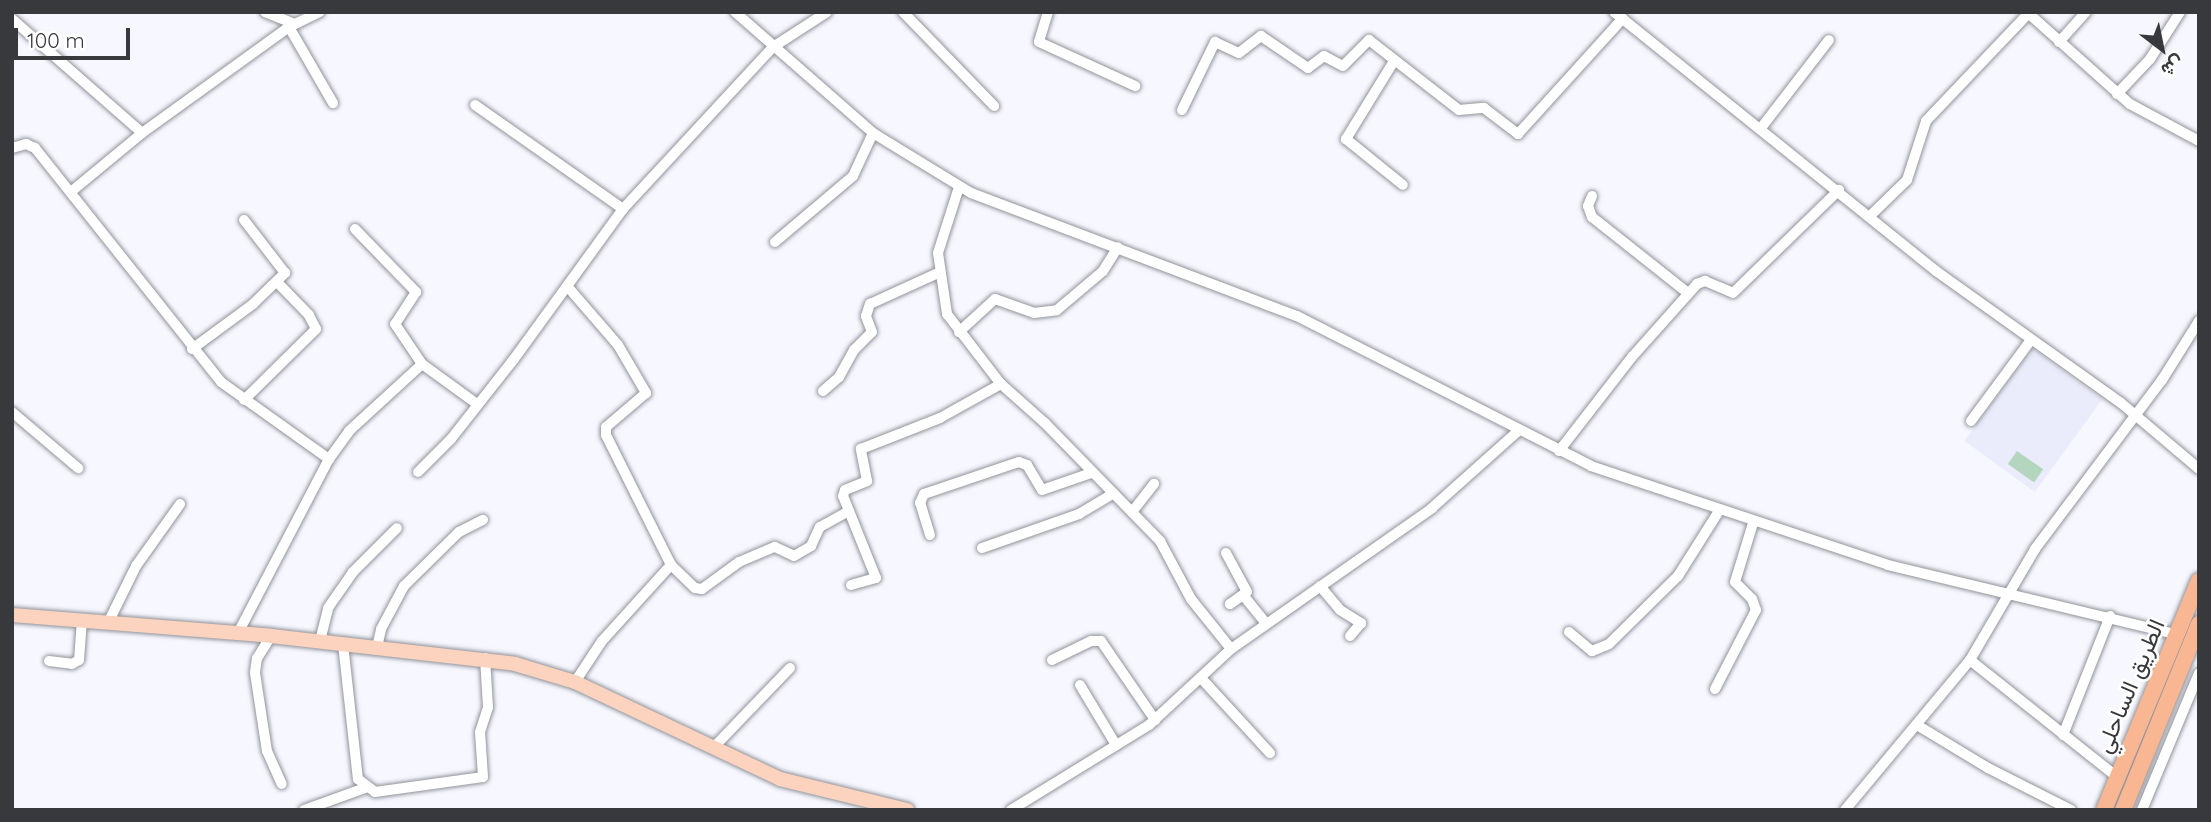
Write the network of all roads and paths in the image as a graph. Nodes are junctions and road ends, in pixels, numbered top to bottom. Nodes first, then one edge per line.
1 (265, 12) edge
2 (320, 12) edge
3 (735, 12) edge
4 (827, 12) edge
5 (903, 12) edge
6 (1048, 12) edge
7 (1635, 12) edge
8 (2086, 12) edge
9 (2180, 12) edge
10 (2027, 13) edge
11 (1621, 17) edge
12 (12, 19) edge
13 (292, 26) junction
14 (1829, 40) dead end
15 (2059, 42) junction
16 (773, 47) junction
17 (1395, 61) junction
18 (1135, 86) dead end
19 (2117, 94) junction
20 (333, 103) dead end
21 (475, 105) dead end
22 (994, 106) dead end
23 (1182, 110) dead end
24 (1761, 128) junction
25 (142, 133) junction
26 (873, 133) junction
27 (2199, 141) edge
28 (12, 148) edge
29 (1403, 185) dead end
30 (959, 187) junction
31 (1839, 190) junction
32 (72, 191) junction
33 (1592, 196) dead end
34 (623, 209) junction
35 (1871, 215) junction
36 (244, 220) dead end
37 (355, 229) dead end
38 (775, 242) dead end
39 (1118, 247) junction
40 (938, 273) junction
41 (277, 282) junction
42 (567, 286) junction
43 (1688, 293) junction
44 (2199, 321) edge
45 (959, 332) junction
46 (2031, 340) junction
47 (192, 349) junction
48 (422, 364) junction
49 (1001, 384) junction
50 (823, 391) dead end
51 (244, 400) junction
52 (477, 404) junction
53 (12, 412) edge
54 (2135, 414) junction
55 (1971, 421) dead end
56 (1518, 431) junction
57 (1559, 451) junction
58 (329, 459) junction
59 (78, 468) dead end
60 (2199, 469) edge
61 (418, 472) dead end
62 (1091, 473) junction
63 (1154, 484) dead end
64 (1112, 494) junction
65 (180, 504) dead end
66 (849, 511) junction
67 (1719, 511) junction
68 (1132, 512) junction
69 (484, 520) dead end
70 (1753, 523) junction
71 (397, 528) dead end
72 (930, 535) dead end
73 (982, 548) dead end
74 (1226, 553) dead end
75 (671, 565) junction
76 (2199, 581) edge
77 (851, 585) dead end
78 (1320, 586) junction
79 (2011, 594) junction
80 (12, 615) edge
81 (2110, 616) junction
82 (82, 620) junction
83 (1265, 622) junction
84 (108, 623) junction
85 (2199, 624) edge
86 (1569, 632) dead end
87 (239, 633) junction
88 (2176, 634) junction
89 (271, 636) junction
90 (1350, 636) dead end
91 (320, 641) junction
92 (343, 644) junction
93 (377, 647) junction
94 (1231, 649) junction
95 (485, 659) junction
96 (1052, 660) dead end
97 (1970, 660) junction
98 (49, 661) dead end
99 (790, 668) dead end
100 (2199, 673) edge
101 (1201, 678) junction
102 (575, 682) junction
103 (1080, 685) dead end
104 (1715, 689) dead end
105 (1155, 720) junction
106 (1917, 724) junction
107 (2063, 734) junction
108 (1116, 745) junction
109 (713, 748) junction
110 (1270, 753) dead end
111 (2117, 777) junction
112 (282, 784) dead end
113 (365, 788) junction
114 (304, 810) edge
115 (908, 810) edge
116 (1011, 810) edge
117 (1845, 810) edge
118 (2071, 810) edge
119 (2104, 810) edge
120 (2123, 810) edge
121 (2142, 810) edge

1 - 13 street
2 - 13 street
3 - 16 street
4 - 16 street
5 - 22 street
6 - 18 street
7 - 11 street
8 - 15 street
9 - 19 street
10 - 15 street
10 - 35 street
11 - 17 street
11 - 24 street
12 - 25 street
13 - 20 street
13 - 25 street
14 - 24 street
15 - 19 street
16 - 26 street
16 - 34 street
17 - 23 street
17 - 29 street
19 - 27 street
21 - 34 street
24 - 31 street
25 - 32 street
26 - 30 street
26 - 38 street
28 - 32 street
30 - 39 street
30 - 40 street
31 - 35 street
31 - 43 street
32 - 47 street
33 - 43 street
34 - 42 street
35 - 46 street
36 - 41 street
37 - 48 street
39 - 45 street
39 - 56 street
40 - 45 street
40 - 50 street
41 - 47 street
41 - 51 street
42 - 52 street
42 - 75 street
43 - 57 street
44 - 54 street
45 - 49 street
46 - 54 street
46 - 55 street
47 - 51 street
48 - 52 street
48 - 58 street
49 - 62 street
49 - 66 street
51 - 58 street
52 - 61 street
53 - 59 street
54 - 60 street
54 - 79 street
56 - 57 street
56 - 78 street
57 - 67 street
58 - 87 street
62 - 64 street
62 - 72 street
63 - 68 street
64 - 68 street
64 - 73 street
65 - 84 street
66 - 75 street
66 - 77 street
67 - 70 street
67 - 86 street
68 - 94 street
69 - 93 street
70 - 79 street
70 - 104 street
71 - 91 street
74 - 83 street
75 - 102 street
76 - 88 highway, الطريق الساحلي
78 - 83 street
78 - 90 street
79 - 81 street
79 - 97 street
80 - 82 main road
81 - 88 street
81 - 107 street
82 - 84 main road
82 - 98 street
83 - 94 street
84 - 87 main road
85 - 120 highway, الطريق الساحلي
87 - 89 main road
88 - 111 highway, الطريق الساحلي
89 - 91 main road
89 - 112 street
91 - 92 main road
92 - 93 main road
92 - 113 street
93 - 95 main road
94 - 101 street
95 - 102 main road
95 - 113 street
96 - 105 street
97 - 106 street
97 - 107 street
99 - 109 street
100 - 121 street
101 - 105 street
101 - 110 street
102 - 109 main road
103 - 108 street
105 - 108 street
106 - 117 street
106 - 118 street
107 - 111 street
108 - 116 street
109 - 115 main road
111 - 119 highway, الطريق الساحلي
113 - 114 street

